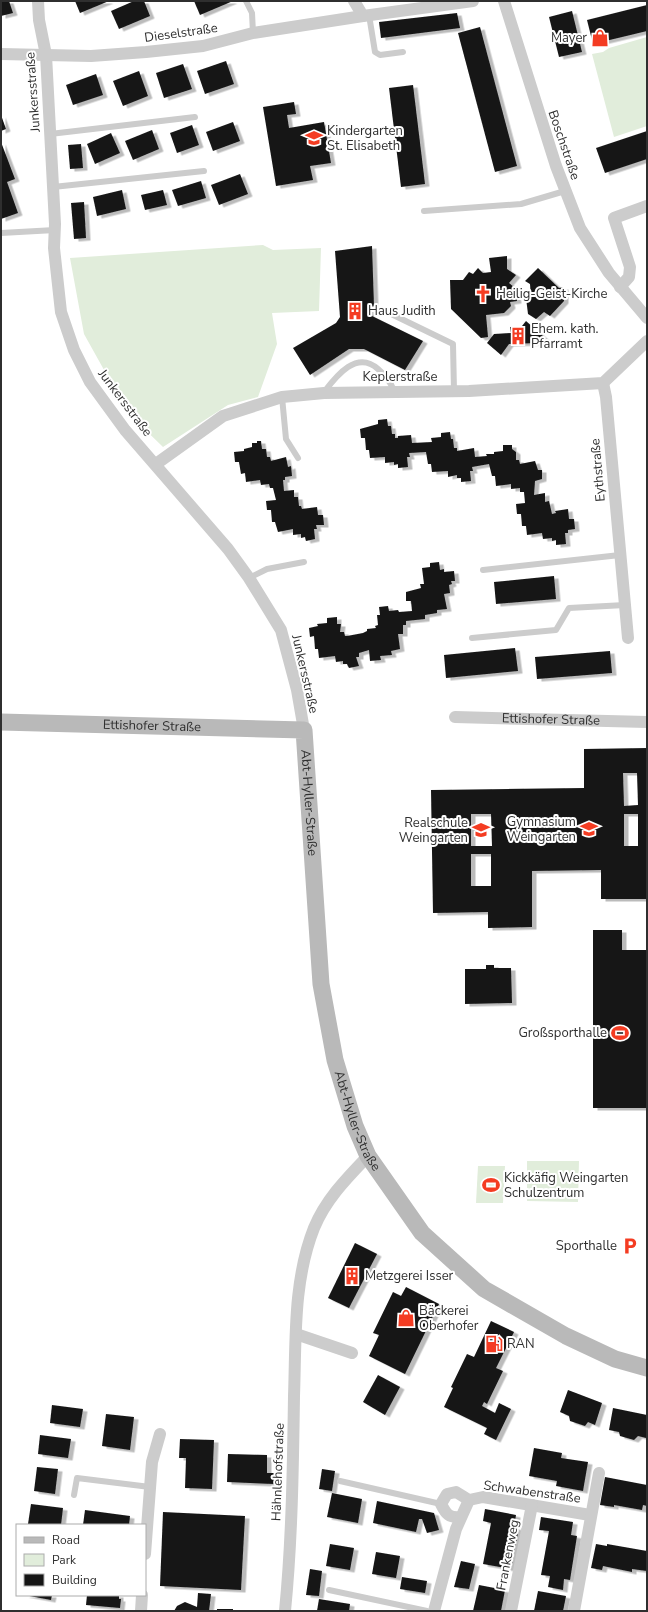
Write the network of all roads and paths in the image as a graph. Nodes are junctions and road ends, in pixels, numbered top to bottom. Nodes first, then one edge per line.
1 (38, 1) edge
2 (246, 1) edge
3 (354, 1) edge
4 (473, 1) edge
5 (504, 1) edge
6 (366, 16) junction
7 (253, 33) junction
8 (403, 52) dead end
9 (1, 54) edge
10 (46, 55) junction
11 (195, 117) dead end
12 (50, 134) junction
13 (204, 171) dead end
14 (53, 187) junction
15 (565, 190) junction
16 (647, 206) edge
17 (424, 211) dead end
18 (55, 230) junction
19 (1, 233) edge
20 (620, 287) junction
21 (383, 310) dead end
22 (647, 318) edge
23 (647, 341) edge
24 (602, 383) junction
25 (394, 391) junction
26 (454, 391) junction
27 (324, 393) junction
28 (282, 397) junction
29 (298, 458) dead end
30 (156, 464) junction
31 (620, 555) junction
32 (304, 562) dead end
33 (483, 570) dead end
34 (249, 578) junction
35 (625, 605) junction
36 (472, 638) dead end
37 (628, 638) dead end
38 (455, 717) dead end
39 (1, 722) edge
40 (647, 722) edge
41 (304, 730) junction
42 (368, 1156) junction
43 (296, 1334) junction
44 (352, 1353) dead end
45 (647, 1368) edge
46 (160, 1434) dead end
47 (599, 1474) dead end
48 (340, 1481) dead end
49 (150, 1487) junction
50 (74, 1495) dead end
51 (469, 1500) junction
52 (441, 1504) junction
53 (532, 1505) junction
54 (590, 1515) junction
55 (460, 1517) junction
56 (146, 1541) edge
57 (329, 1590) dead end
58 (142, 1596) edge
59 (141, 1611) edge
60 (285, 1611) edge
61 (427, 1611) edge
62 (434, 1611) edge
63 (511, 1611) edge
64 (574, 1611) edge

1 - 10 street, Junkersstraße
2 - 7 lane
3 - 6 street
4 - 6 street, Dieselstraße
5 - 15 street, Boschstraße
6 - 7 street, Dieselstraße
6 - 8 lane
7 - 10 street, Dieselstraße
9 - 10 street, Dieselstraße
10 - 12 street, Junkersstraße
11 - 12 lane
12 - 14 street, Junkersstraße
13 - 14 lane
14 - 18 street, Junkersstraße
15 - 17 lane
15 - 20 street, Boschstraße
16 - 20 street
18 - 19 lane
18 - 30 street, Junkersstraße
20 - 22 street, Boschstraße
21 - 26 lane
23 - 24 street
24 - 26 street, Keplerstraße
24 - 31 street, Eythstraße
25 - 26 street, Keplerstraße
25 - 27 street, Keplerstraße
25 - 27 lane
27 - 28 street, Keplerstraße
28 - 29 lane
28 - 30 street, Keplerstraße
30 - 34 street, Junkersstraße
31 - 33 lane
31 - 35 street, Eythstraße
32 - 34 lane
34 - 41 street, Junkersstraße
35 - 36 lane
35 - 37 street, Eythstraße
38 - 40 street, Ettishofer Straße
39 - 41 street, Ettishofer Straße
41 - 42 street, Abt-Hyller-Straße
42 - 43 street, Hähnlehofstraße
42 - 45 street, Abt-Hyller-Straße
43 - 44 street
43 - 60 street, Hähnlehofstraße
46 - 49 street
47 - 54 street, Schwabenstraße
48 - 52 lane
49 - 50 lane
49 - 56 street
51 - 52 street, Schwabenstraße
51 - 53 street, Schwabenstraße
51 - 55 street, Schwabenstraße
52 - 55 street
53 - 54 street, Schwabenstraße
53 - 63 street, Frankenweg
54 - 64 street, Schwabenstraße
55 - 62 street, Schwabenstraße
57 - 61 lane
58 - 59 street

